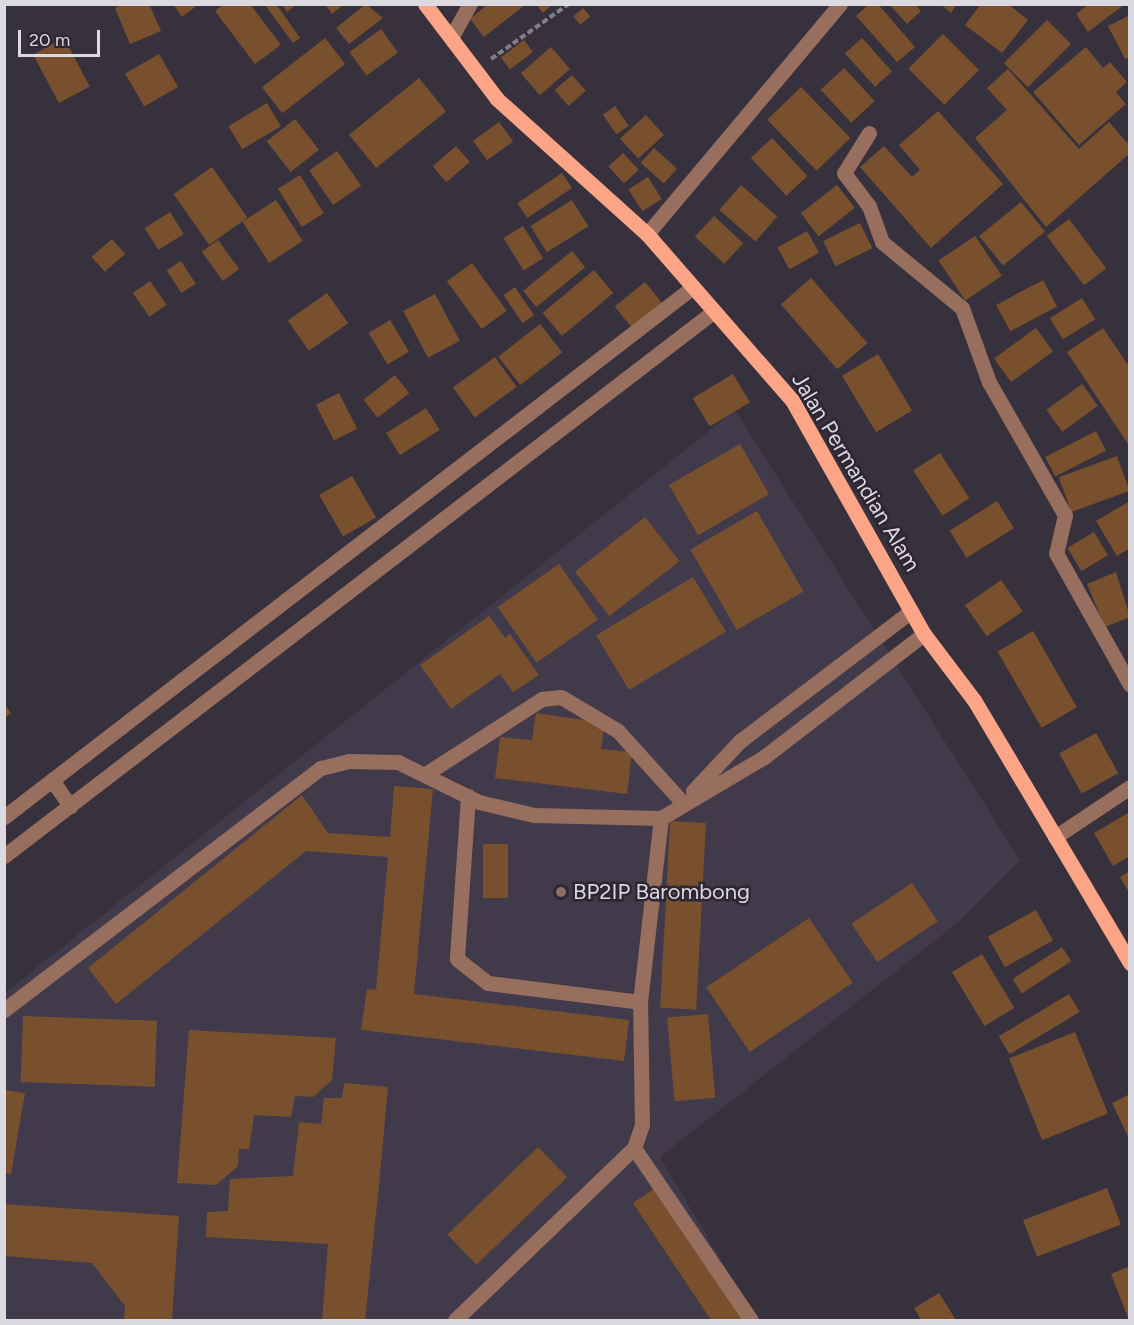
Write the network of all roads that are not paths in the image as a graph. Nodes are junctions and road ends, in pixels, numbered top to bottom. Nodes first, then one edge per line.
1 (424, 4) edge
2 (470, 4) edge
3 (840, 4) edge
4 (452, 36) junction
5 (869, 133) dead end
6 (646, 234) junction
7 (693, 287) junction
8 (713, 312) junction
9 (911, 611) junction
10 (924, 634) junction
11 (1130, 685) edge
12 (427, 773) junction
13 (52, 780) junction
14 (1130, 787) edge
15 (468, 796) junction
16 (682, 802) junction
17 (70, 806) junction
18 (4, 817) edge
19 (661, 818) junction
20 (1055, 837) junction
21 (4, 856) edge
22 (1130, 963) edge
23 (640, 1002) junction
24 (4, 1010) edge
25 (634, 1149) junction
26 (455, 1320) edge
27 (751, 1320) edge

1 - 4 main road, Jalan Permandian Alam
2 - 4 street
3 - 6 street
4 - 6 main road, Jalan Permandian Alam
5 - 11 street
6 - 7 main road, Jalan Permandian Alam
7 - 8 main road, Jalan Permandian Alam
7 - 13 street
8 - 9 main road, Jalan Permandian Alam
8 - 17 street
9 - 10 main road, Jalan Permandian Alam
9 - 16 street
10 - 16 street
10 - 20 main road, Jalan Permandian Alam
12 - 15 street
12 - 16 street
12 - 24 street
13 - 17 street
13 - 18 street
14 - 20 street
15 - 19 street
15 - 23 street
16 - 19 street
17 - 21 street
19 - 23 street
20 - 22 main road, Jalan Permandian Alam
23 - 25 street
25 - 26 street
25 - 27 street

